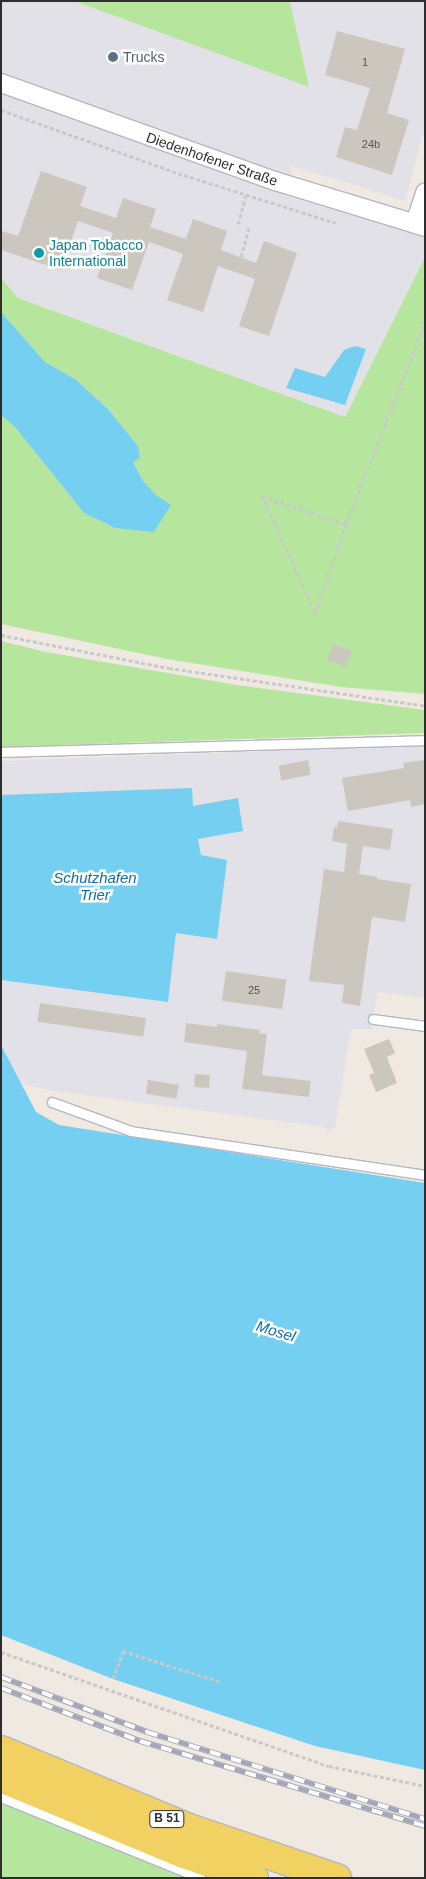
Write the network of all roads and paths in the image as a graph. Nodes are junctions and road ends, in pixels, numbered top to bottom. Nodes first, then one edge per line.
1 (1, 83) edge
2 (1, 110) edge
3 (425, 192) edge
4 (246, 194) junction
5 (336, 223) dead end
6 (238, 224) dead end
7 (420, 226) edge
8 (249, 228) dead end
9 (241, 257) dead end
10 (425, 322) edge
11 (346, 524) junction
12 (1, 635) edge
13 (425, 706) edge
14 (425, 740) edge
15 (1, 752) edge
16 (374, 1019) dead end
17 (425, 1026) edge
18 (52, 1102) dead end
19 (425, 1175) edge
20 (1, 1652) edge
21 (113, 1678) dead end
22 (221, 1682) dead end
23 (1, 1750) edge
24 (1, 1778) edge
25 (425, 1786) edge
26 (1, 1797) edge
27 (200, 1878) edge
28 (254, 1878) edge
29 (337, 1878) edge

1 - 7 street, Diedenhofener Straße
2 - 4 path
3 - 7 street
4 - 5 path
4 - 6 path
8 - 9 path
10 - 11 path
11 - 11 path
12 - 13 path
14 - 15 lane
16 - 17 lane
18 - 19 lane
20 - 25 path
21 - 22 path
23 - 29 main road, B 51
24 - 28 main road, B 51
26 - 27 lane

